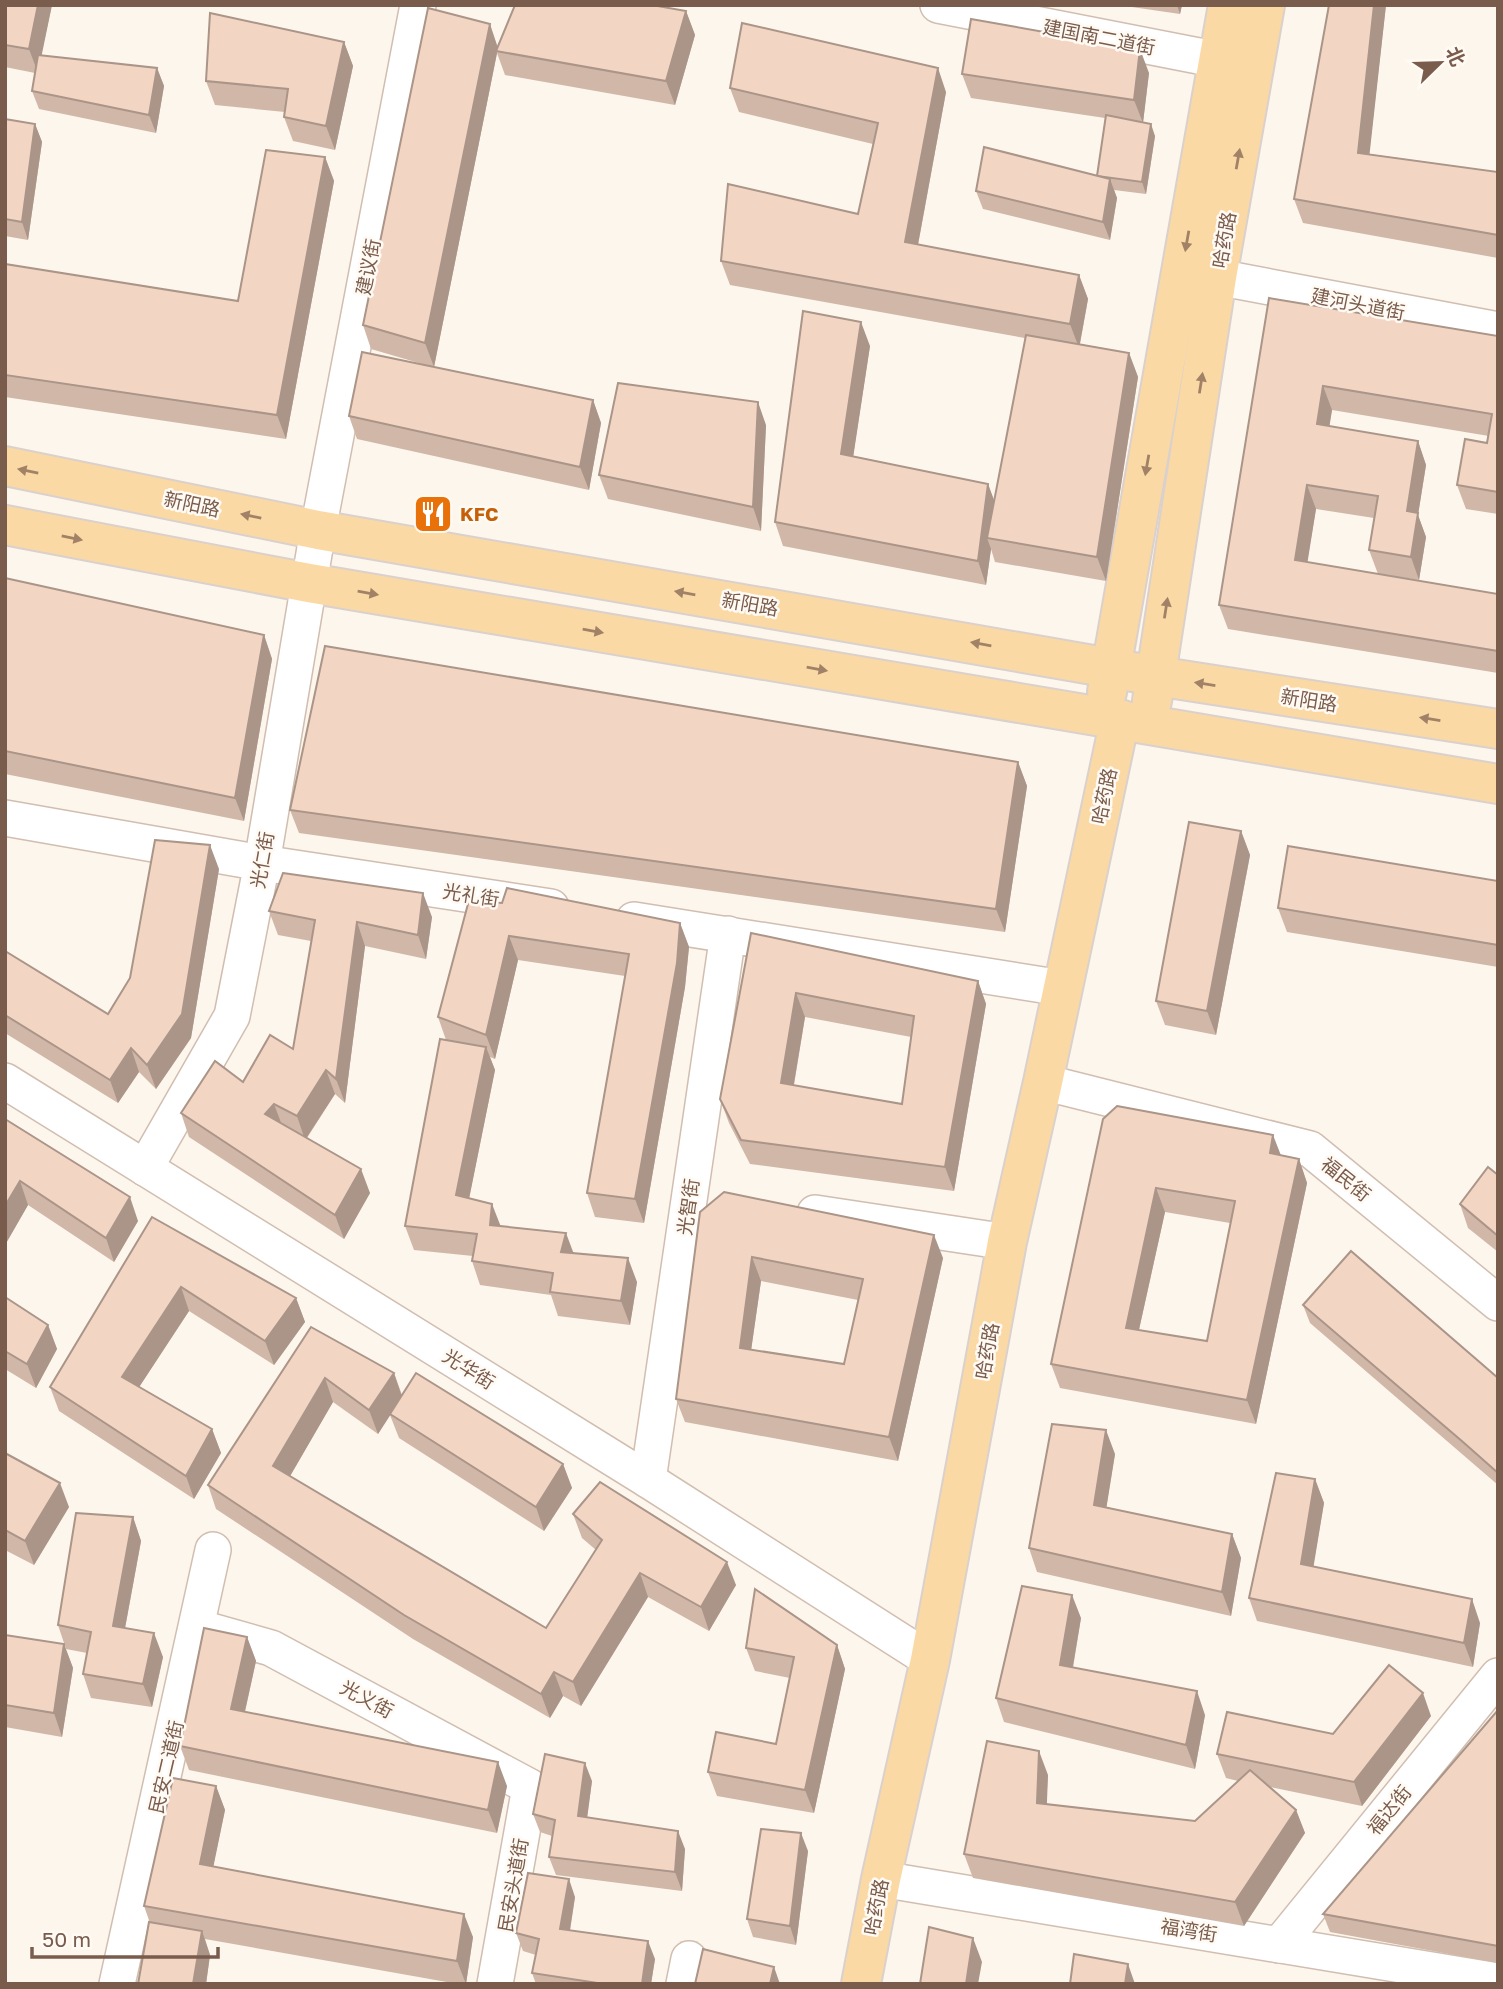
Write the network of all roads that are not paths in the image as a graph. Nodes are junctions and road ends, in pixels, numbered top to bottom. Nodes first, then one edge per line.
1 (418, 5) edge
2 (937, 5) edge
3 (1228, 5) edge
4 (1265, 5) edge
5 (1219, 60) junction
6 (1217, 277) junction
7 (1498, 330) edge
8 (5, 466) edge
9 (5, 525) edge
10 (318, 530) junction
11 (309, 583) junction
12 (1112, 667) junction
13 (1156, 676) junction
14 (1124, 720) junction
15 (1498, 729) edge
16 (1498, 784) edge
17 (5, 818) edge
18 (262, 863) junction
19 (728, 934) junction
20 (1062, 988) junction
21 (5, 1082) edge
22 (1044, 1082) junction
23 (145, 1168) junction
24 (786, 1208) edge
25 (1006, 1242) junction
26 (1498, 1303) edge
27 (648, 1480) junction
28 (213, 1550) dead end
29 (197, 1628) junction
30 (930, 1660) junction
31 (1498, 1676) edge
32 (530, 1787) joint
33 (881, 1879) junction
34 (1279, 1945) junction
35 (1498, 1981) edge
36 (117, 1984) edge
37 (495, 1984) edge
38 (861, 1984) edge

1 - 10 street, 建议街
2 - 5 street, 建国南二道街
3 - 5 main road, 哈药路
6 -> 4 main road, 哈药路
5 -> 12 main road, 哈药路
6 - 7 street, 建河头道街
13 -> 6 main road, 哈药路
10 -> 8 main road, 新阳路
9 -> 11 main road
10 - 11 street, 光仁街
12 -> 10 main road, 新阳路
11 -> 14 main road
11 - 18 street, 光仁街
12 - 13 main road, 新阳路
12 - 14 main road, 哈药路
13 - 14 main road, 哈药路
15 -> 13 main road, 新阳路
14 - 16 main road
14 - 20 main road, 哈药路
17 - 18 street, 光礼街
18 - 19 street, 光礼街
18 - 23 street, 光仁街
19 - 20 street, 光礼街
19 - 27 street, 光智街
20 - 22 main road, 哈药路
21 - 23 street, 光华街
22 - 25 main road, 哈药路
22 - 26 street, 福民街
23 - 27 street, 光华街
24 - 25 street
25 - 30 main road, 哈药路
27 - 30 street, 光华街
28 - 29 street, 民安二道街
29 - 32 street, 光义街
29 - 36 street, 民安二道街
30 - 33 main road, 哈药路
31 - 34 street, 福达街
32 - 37 street, 民安头道街
33 - 34 street, 福湾街
33 - 38 main road, 哈药路
34 - 35 street, 福湾街

